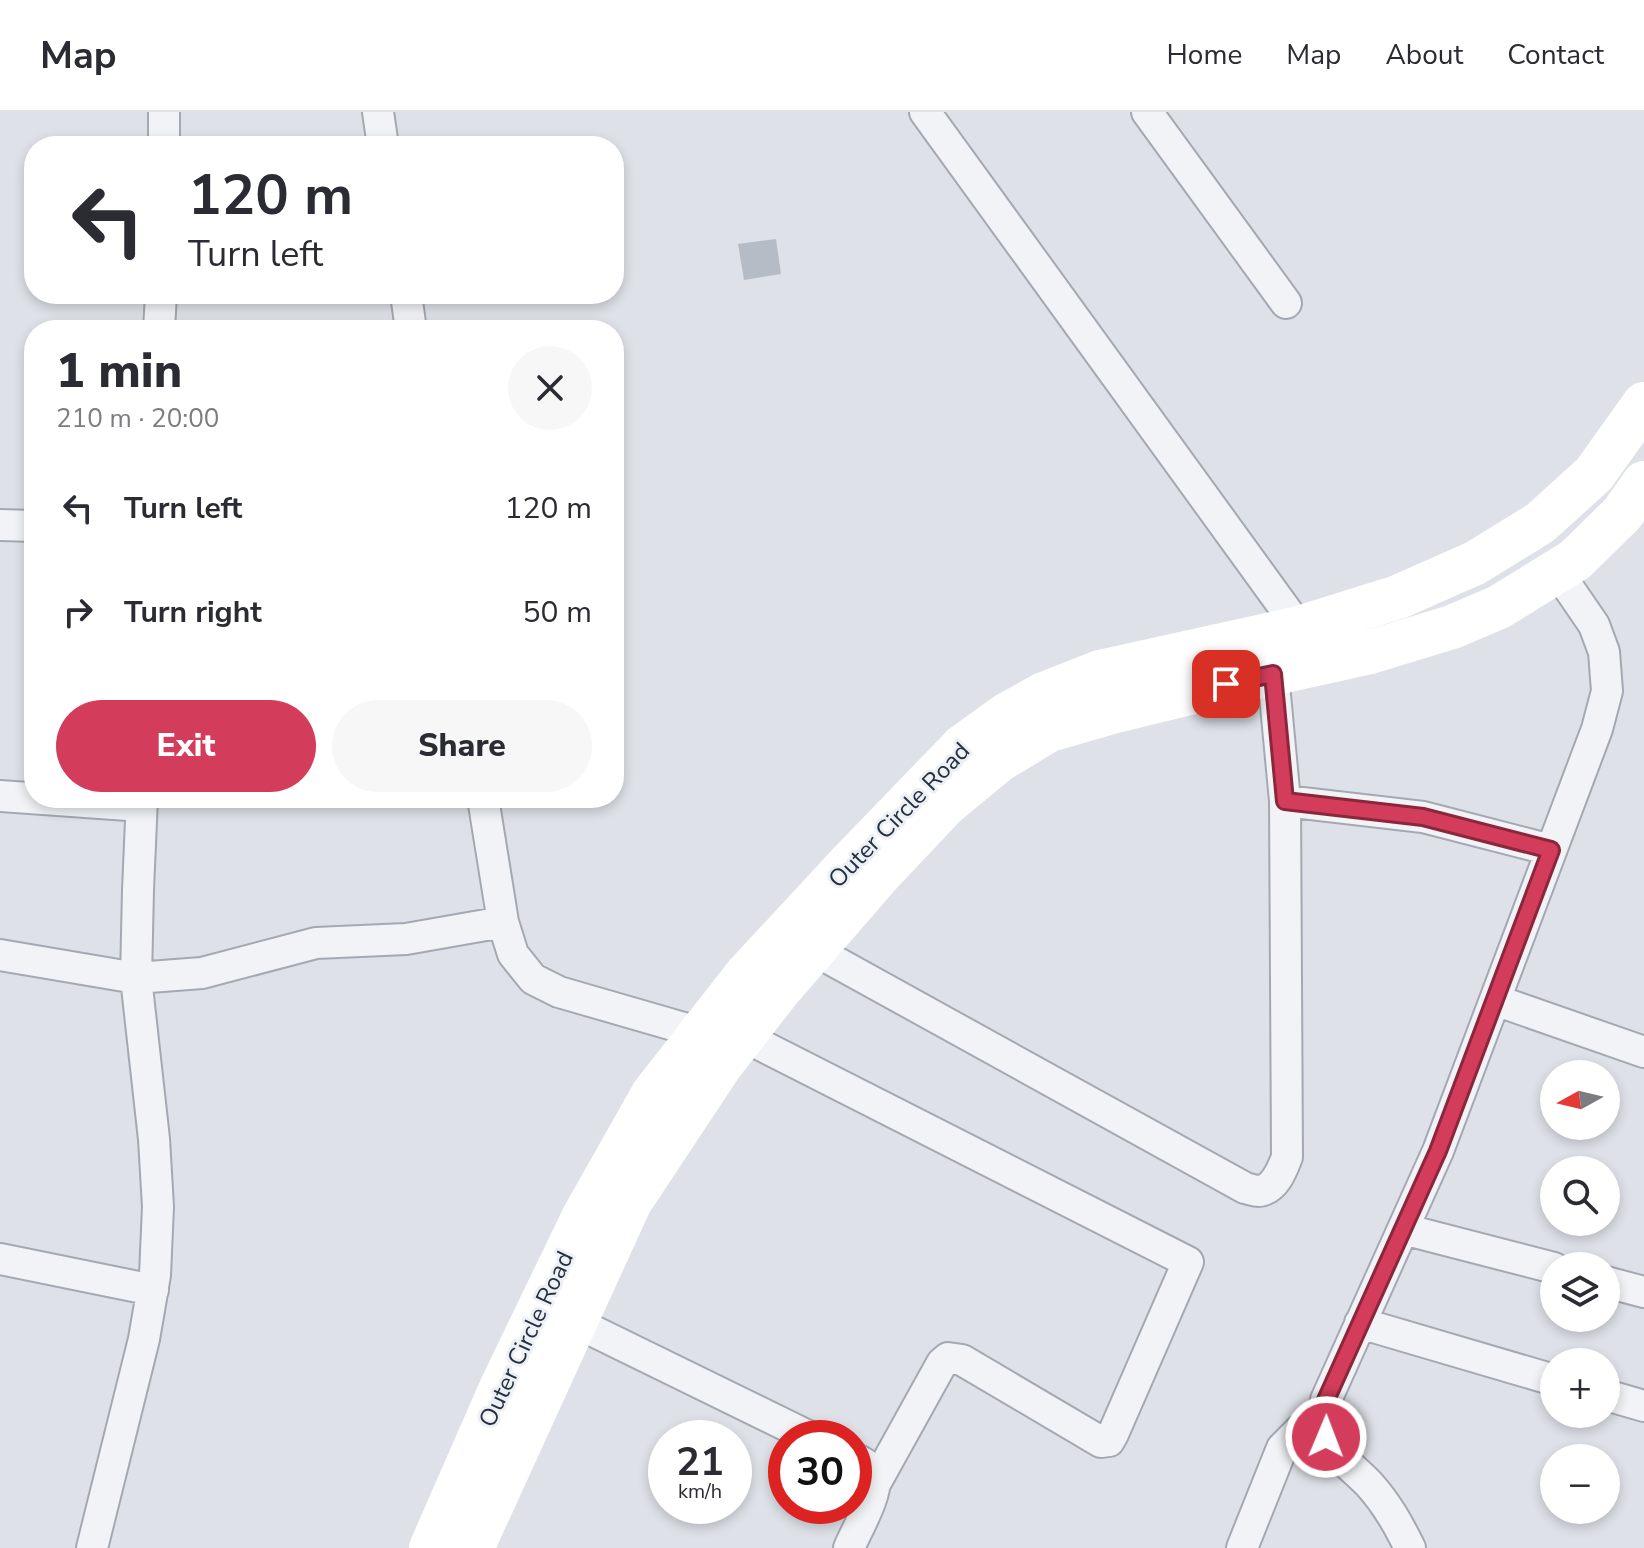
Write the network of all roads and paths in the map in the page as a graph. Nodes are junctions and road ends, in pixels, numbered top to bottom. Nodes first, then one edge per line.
1 (164, 112) edge
2 (378, 112) edge
3 (925, 112) edge
4 (1147, 112) edge
5 (164, 136) edge
6 (382, 136) edge
7 (1286, 303) dead end
8 (1644, 404) edge
9 (1644, 483) edge
10 (0, 525) edge
11 (24, 526) edge
12 (1557, 571) junction
13 (1308, 646) junction
14 (1273, 674) junction
15 (0, 796) edge
16 (24, 797) edge
17 (1285, 801) junction
18 (142, 808) edge
19 (485, 808) edge
20 (1551, 850) junction
21 (503, 922) junction
22 (814, 950) junction
23 (0, 955) edge
24 (136, 978) junction
25 (1495, 1000) junction
26 (722, 1035) junction
27 (1644, 1052) edge
28 (1403, 1229) junction
29 (0, 1259) edge
30 (1540, 1264) edge
31 (1620, 1286) edge
32 (153, 1290) junction
33 (1644, 1292) edge
34 (575, 1322) junction
35 (1360, 1323) junction
36 (1540, 1376) edge
37 (1620, 1399) edge
38 (1644, 1406) edge
39 (1321, 1418) junction
40 (775, 1420) edge
41 (872, 1470) edge
42 (876, 1482) junction
43 (92, 1548) edge
44 (431, 1548) edge
45 (472, 1548) edge
46 (849, 1548) edge
47 (1242, 1548) edge
48 (1410, 1548) edge

1 - 5 street
2 - 6 street
3 - 13 street
4 - 7 street
8 - 13 main road, Outer Circle Road
9 - 12 main road, Outer Circle Road
10 - 11 street
12 - 13 main road, Outer Circle Road
12 - 20 street
13 - 14 main road, Outer Circle Road
13 - 26 main road, Outer Circle Road
14 - 17 street
14 - 22 main road, Outer Circle Road
15 - 16 street
17 - 20 street
17 - 22 street
18 - 24 street
19 - 21 street
20 - 25 street
21 - 24 street
21 - 26 street
22 - 26 main road, Outer Circle Road
23 - 24 street
24 - 32 street
25 - 27 street
25 - 28 street
26 - 34 main road, Outer Circle Road
26 - 42 street
26 - 44 main road, Outer Circle Road
28 - 30 street
28 - 35 street
29 - 32 street
31 - 33 street
32 - 43 street
34 - 40 street
34 - 45 main road, Outer Circle Road
35 - 36 street
35 - 39 street
37 - 38 street
39 - 47 street
39 - 48 street
41 - 42 street
42 - 46 street

